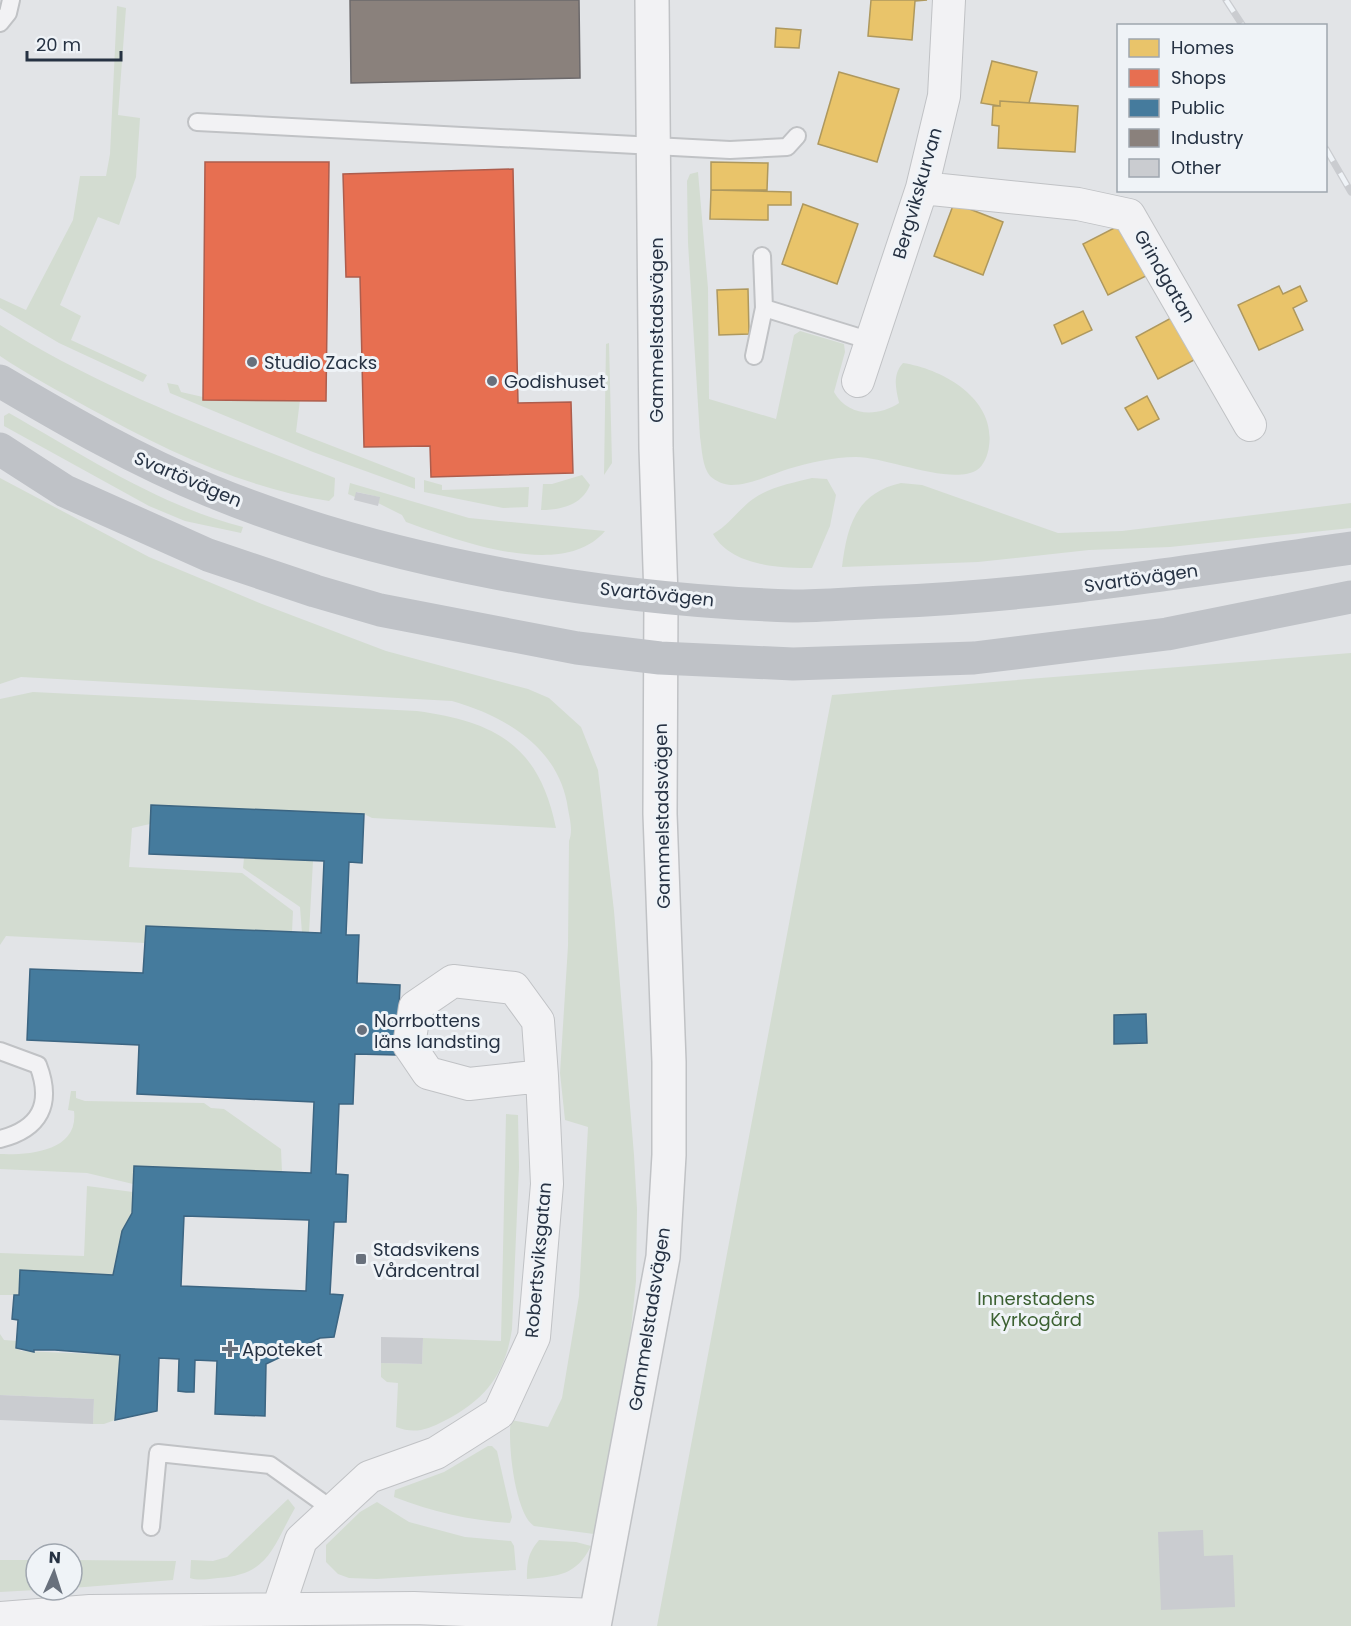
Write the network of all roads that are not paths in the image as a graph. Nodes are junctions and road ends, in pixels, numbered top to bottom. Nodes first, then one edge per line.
1 (11, 0) edge
2 (652, 0) edge
3 (949, 0) edge
4 (0, 23) edge
5 (197, 122) dead end
6 (797, 136) dead end
7 (655, 147) junction
8 (922, 188) junction
9 (762, 256) dead end
10 (764, 308) junction
11 (871, 341) junction
12 (754, 356) dead end
13 (0, 381) edge
14 (858, 381) dead end
15 (1250, 425) dead end
16 (0, 449) edge
17 (1351, 548) edge
18 (661, 597) junction
19 (1351, 597) edge
20 (660, 658) junction
21 (0, 1051) edge
22 (542, 1076) dead end
23 (0, 1139) edge
24 (333, 1510) junction
25 (151, 1527) dead end
26 (289, 1615) edge
27 (140, 1618) edge
28 (9, 1621) edge
29 (595, 1621) edge

1 - 4 lane
2 - 7 street, Gammelstadsvägen
3 - 8 street, Bergvikskurvan
5 - 7 lane
6 - 7 lane
7 - 18 street, Gammelstadsvägen
8 - 11 street, Bergvikskurvan
8 - 15 street, Grindgatan
9 - 10 lane
10 - 11 lane
10 - 12 lane
11 - 14 street, Bergvikskurvan
13 - 18 main road, Svartövägen
16 - 20 main road
17 - 18 main road, Svartövägen
18 - 20 street, Gammelstadsvägen
19 - 20 main road
20 - 29 street, Gammelstadsvägen
21 - 23 lane
22 - 24 street, Robertsviksgatan
24 - 25 lane
24 - 26 street, Robertsviksgatan
26 - 27 street
26 - 29 street
27 - 28 street

